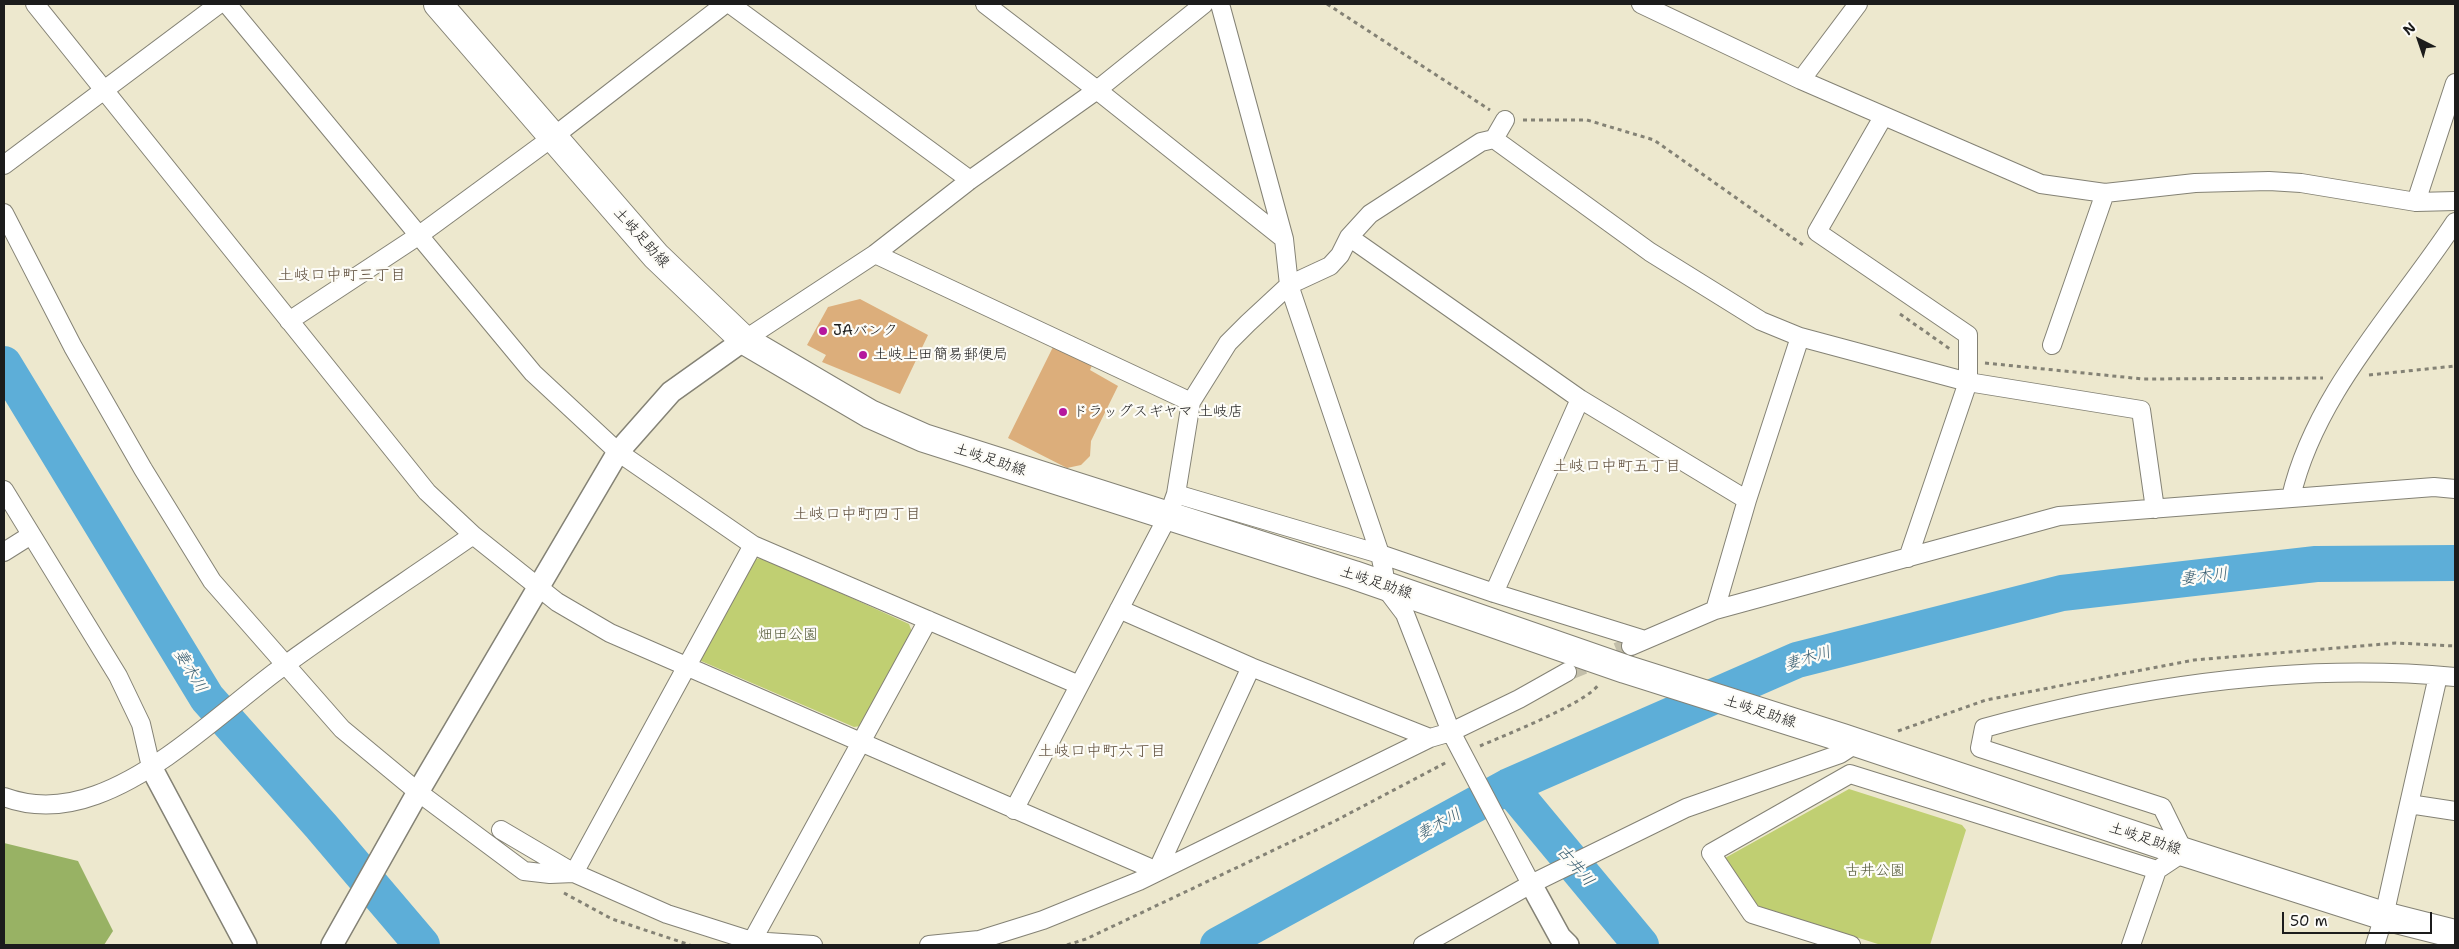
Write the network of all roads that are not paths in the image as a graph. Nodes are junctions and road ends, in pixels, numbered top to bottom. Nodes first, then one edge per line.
1 (35, 4) edge
2 (219, 4) edge
3 (227, 4) edge
4 (438, 4) edge
5 (725, 4) edge
6 (730, 4) edge
7 (985, 4) edge
8 (1204, 4) edge
9 (1220, 4) edge
10 (1641, 4) edge
11 (1858, 4) edge
12 (1801, 80) junction
13 (2455, 83) edge
14 (1097, 90) junction
15 (104, 91) junction
16 (1883, 117) junction
17 (1505, 120) dead end
18 (553, 137) junction
19 (1494, 139) junction
20 (4, 165) edge
21 (970, 180) junction
22 (2105, 193) junction
23 (2455, 201) edge
24 (2416, 202) junction
25 (4, 213) edge
26 (2455, 222) edge
27 (418, 236) junction
28 (1349, 237) junction
29 (1284, 239) junction
30 (875, 254) junction
31 (1290, 285) junction
32 (289, 321) junction
33 (1800, 337) junction
34 (744, 340) junction
35 (2052, 345) dead end
36 (1968, 382) junction
37 (1580, 399) junction
38 (1191, 402) junction
39 (618, 452) junction
40 (2455, 489) edge
41 (4, 490) edge
42 (2291, 497) junction
43 (1748, 500) junction
44 (1172, 505) junction
45 (2154, 509) junction
46 (31, 535) junction
47 (473, 535) junction
48 (753, 545) junction
49 (4, 552) edge
50 (1380, 554) junction
51 (1908, 558) junction
52 (1383, 585) junction
53 (540, 587) junction
54 (1494, 593) junction
55 (1119, 609) junction
56 (1715, 610) junction
57 (928, 620) junction
58 (1627, 657) junction
59 (687, 666) junction
60 (1252, 667) junction
61 (280, 669) junction
62 (1567, 672) tunnel mouth
63 (2447, 677) edge
64 (1079, 684) junction
65 (1451, 732) junction
66 (1430, 738) junction
67 (862, 741) junction
68 (1850, 741) junction
69 (151, 766) junction
70 (4, 797) edge
71 (414, 800) junction
72 (2409, 804) junction
73 (1014, 810) junction
74 (2455, 811) edge
75 (501, 830) dead end
76 (2184, 852) junction
77 (2158, 870) junction
78 (1158, 871) junction
79 (574, 873) junction
80 (1527, 877) junction
81 (2384, 916) junction
82 (2455, 934) edge
83 (752, 941) junction
84 (246, 945) edge
85 (332, 945) edge
86 (813, 945) edge
87 (929, 945) edge
88 (1423, 945) edge
89 (1568, 945) edge
90 (1851, 945) edge
91 (2131, 945) edge
92 (2376, 945) edge

1 - 15 street
2 - 15 street
3 - 27 street
4 - 18 main road, 土岐足助線
5 - 18 street
6 - 21 street
7 - 14 street
8 - 14 street
9 - 29 street
10 - 12 street
11 - 12 street
12 - 16 street
13 - 24 street
14 - 21 street
14 - 29 street
15 - 20 street
15 - 32 street
16 - 22 street
16 - 36 street
17 - 19 street
18 - 27 street
18 - 34 main road, 土岐足助線
19 - 28 street
19 - 33 street
21 - 30 street
22 - 24 street
22 - 35 street
23 - 24 street
25 - 61 street
26 - 42 street
27 - 32 street
27 - 39 street
28 - 31 street
28 - 37 street
29 - 31 street
30 - 34 street
30 - 38 street
31 - 38 street
31 - 50 street
32 - 47 street
33 - 36 street
33 - 43 street
34 - 39 street
34 - 44 main road, 土岐足助線
36 - 45 street
36 - 51 street
37 - 43 street
37 - 54 street
38 - 44 street
39 - 48 street
39 - 53 street
40 - 42 street
41 - 46 street
42 - 45 street
43 - 56 street
44 - 50 street
44 - 52 main road, 土岐足助線
44 - 55 street
45 - 51 street
46 - 49 street
46 - 69 street
47 - 53 street
47 - 61 street
48 - 57 street
48 - 59 street
50 - 52 street
50 - 54 street
51 - 56 street
52 - 58 main road, 土岐足助線
52 - 65 street
53 - 59 street
53 - 71 street
54 - 58 street
55 - 60 street
55 - 64 street
56 - 58 street
57 - 64 street
57 - 67 street
58 - 68 main road, 土岐足助線
59 - 67 street
59 - 79 street
60 - 66 street
60 - 78 street
61 - 69 street
61 - 71 street
62 - 65 street
63 - 72 street
63 - 76 street
64 - 73 street
65 - 66 street
65 - 80 street
66 - 78 street
67 - 73 street
67 - 83 street
68 - 76 main road, 土岐足助線
68 - 80 street
69 - 70 street
69 - 84 street
71 - 79 street
71 - 85 street
72 - 74 street
72 - 81 street
73 - 78 street
75 - 79 street
76 - 77 street
76 - 81 main road, 土岐足助線
77 - 90 street
77 - 91 street
78 - 87 street
79 - 83 street
80 - 88 street
80 - 89 street
81 - 82 main road, 土岐足助線
81 - 92 street
83 - 86 street

